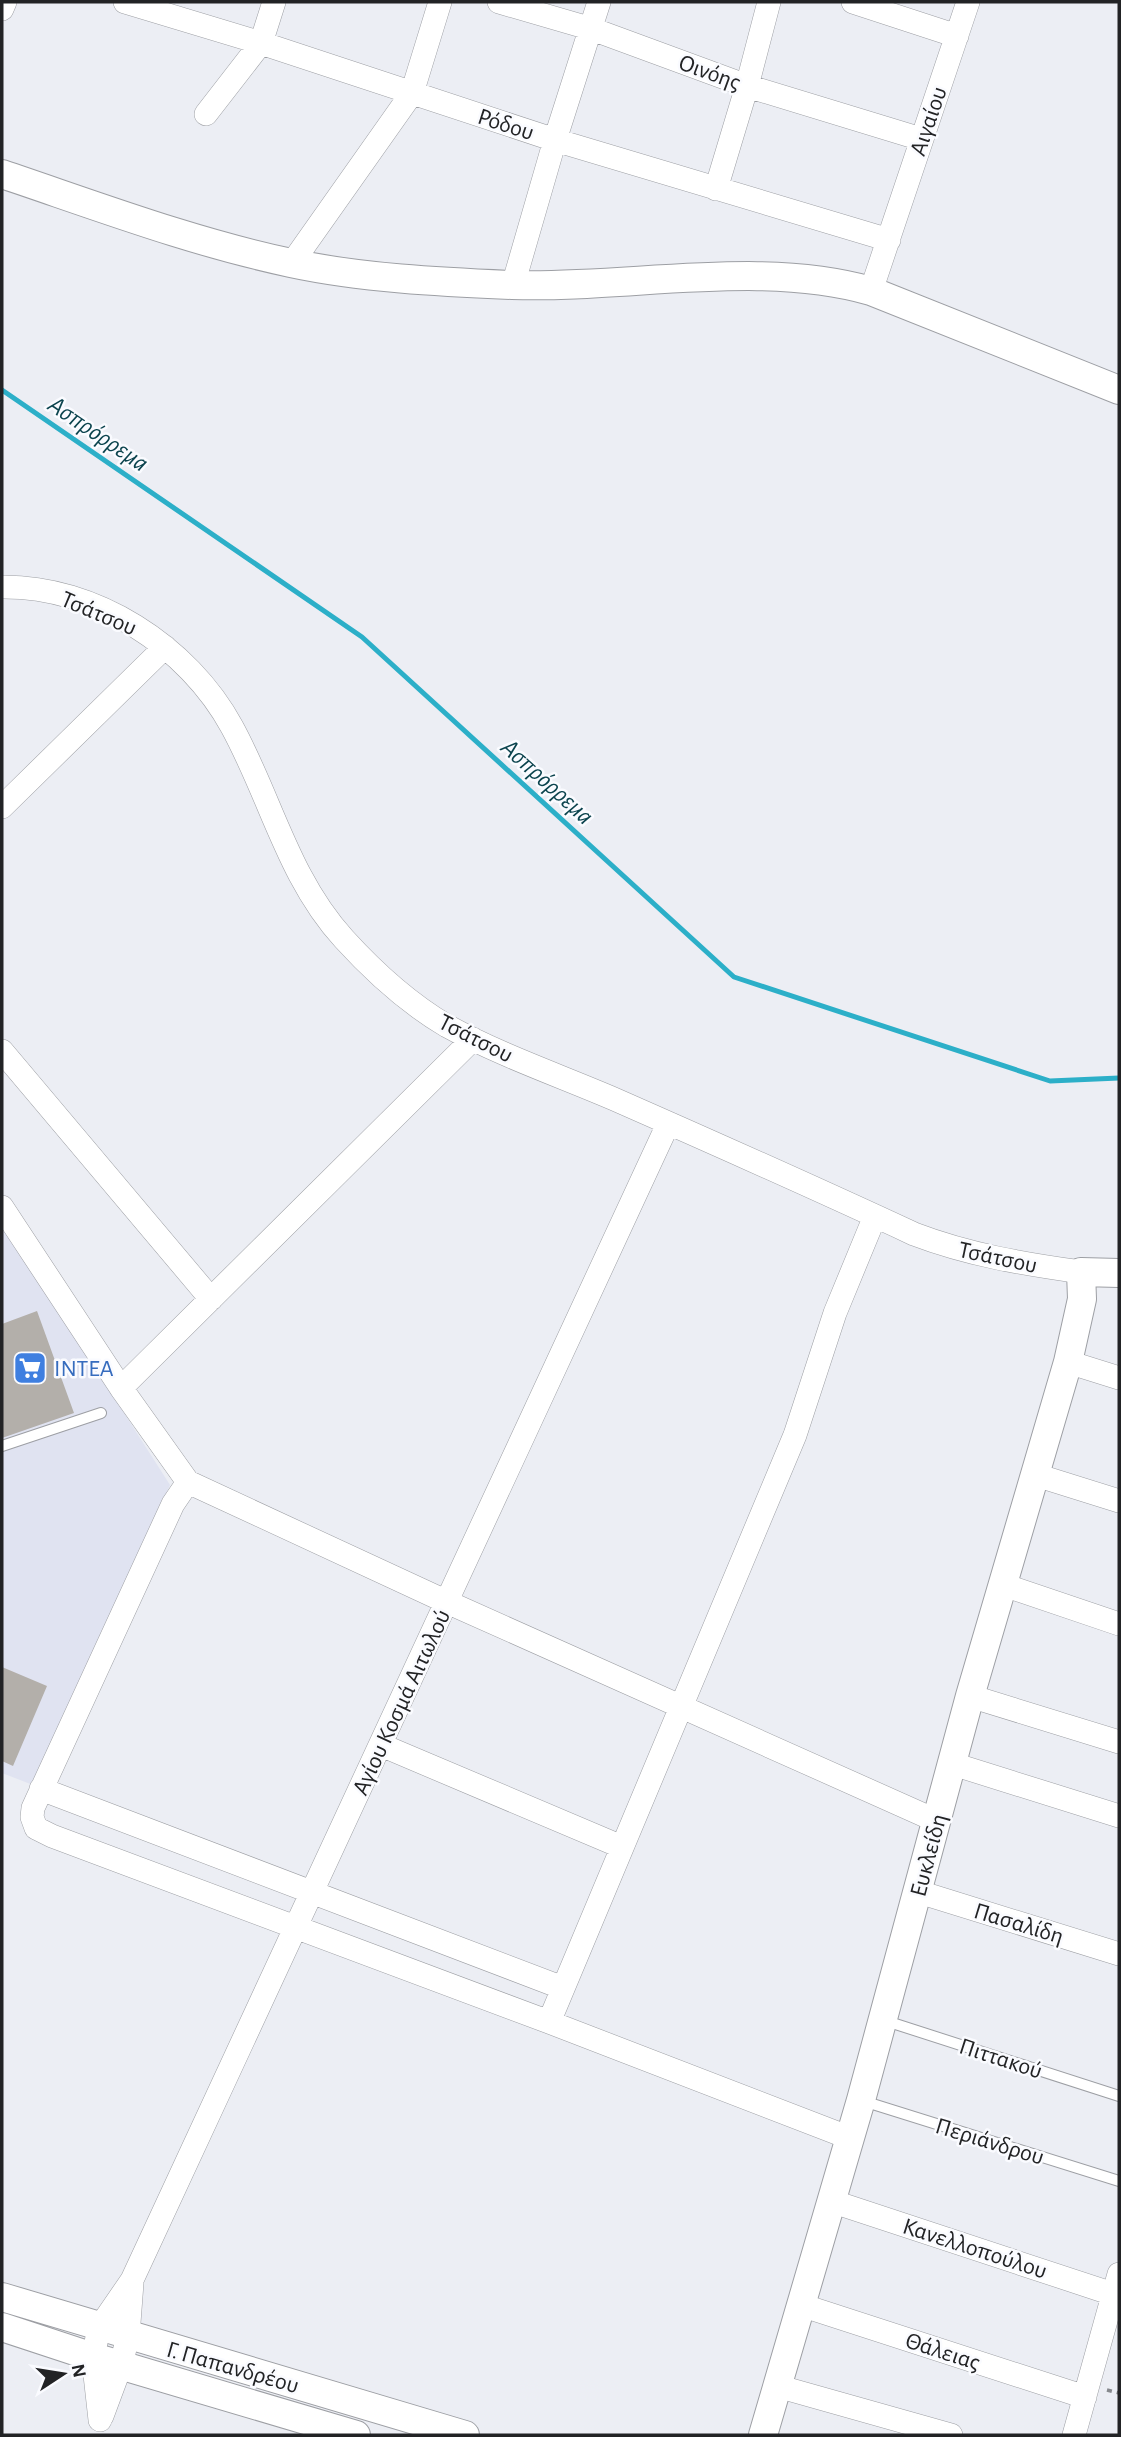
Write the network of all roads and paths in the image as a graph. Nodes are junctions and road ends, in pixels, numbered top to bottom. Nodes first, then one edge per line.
1 (5, 2) edge
2 (125, 2) edge
3 (274, 2) edge
4 (440, 2) edge
5 (499, 2) edge
6 (599, 2) edge
7 (768, 2) edge
8 (853, 2) edge
9 (968, 2) edge
10 (2, 9) edge
11 (592, 29) junction
12 (957, 36) junction
13 (261, 44) junction
14 (747, 86) junction
15 (412, 93) junction
16 (206, 114) dead end
17 (555, 139) junction
18 (921, 139) junction
19 (2, 174) edge
20 (716, 189) junction
21 (889, 240) junction
22 (292, 263) junction
23 (513, 285) junction
24 (871, 291) junction
25 (1119, 390) edge
26 (2, 587) edge
27 (165, 647) junction
28 (2, 807) edge
29 (473, 1039) junction
30 (2, 1051) edge
31 (668, 1124) junction
32 (2, 1207) edge
33 (875, 1216) junction
34 (1081, 1272) junction
35 (1119, 1273) edge
36 (211, 1299) junction
37 (1068, 1362) junction
38 (1119, 1378) edge
39 (121, 1388) junction
40 (101, 1413) dead end
41 (2, 1446) edge
42 (1036, 1475) junction
43 (188, 1482) junction
44 (1119, 1501) edge
45 (1004, 1586) junction
46 (447, 1602) junction
47 (1119, 1624) edge
48 (970, 1696) junction
49 (681, 1706) junction
50 (1119, 1742) edge
51 (380, 1745) junction
52 (953, 1764) junction
53 (41, 1789) junction
54 (1119, 1816) edge
55 (937, 1821) junction
56 (622, 1847) junction
57 (312, 1892) junction
58 (919, 1892) junction
59 (296, 1926) junction
60 (1119, 1954) edge
61 (563, 1988) junction
62 (883, 2020) junction
63 (548, 2022) junction
64 (1119, 2096) edge
65 (861, 2100) junction
66 (850, 2138) junction
67 (1119, 2181) edge
68 (831, 2201) junction
69 (132, 2280) junction
70 (1117, 2288) edge
71 (2, 2297) edge
72 (801, 2305) junction
73 (2, 2327) edge
74 (99, 2328) junction
75 (128, 2336) junction
76 (93, 2357) junction
77 (121, 2365) junction
78 (777, 2386) junction
79 (1085, 2397) junction
80 (99, 2428) edge
81 (356, 2435) edge
82 (466, 2435) edge
83 (763, 2435) edge
84 (951, 2435) edge
85 (1074, 2435) edge

1 - 10 street
2 - 13 street, Ρόδου
3 - 13 street
4 - 15 street
5 - 11 street, Οινόης
6 - 11 street
7 - 14 street
8 - 12 street
9 - 12 street, Αιγαίου
11 - 14 street, Οινόης
11 - 17 street
12 - 18 street, Αιγαίου
13 - 15 street, Ρόδου
13 - 16 street
14 - 18 street, Οινόης
14 - 20 street
15 - 17 street, Ρόδου
15 - 22 street
17 - 20 street, Ρόδου
17 - 23 street
18 - 21 street, Αιγαίου
19 - 22 street
20 - 21 street, Ρόδου
21 - 24 street, Αιγαίου
22 - 23 street
23 - 24 street
24 - 25 street
26 - 27 street, Τσάτσου
27 - 28 street
27 - 29 street, Τσάτσου
29 - 31 street, Τσάτσου
29 - 36 street
30 - 36 street
31 - 33 street, Τσάτσου
31 - 46 street, Αγίου Κοσμά Αιτωλού
32 - 39 street
33 - 34 street, Τσάτσου
33 - 49 street
34 - 35 street, Τσάτσου
34 - 37 street, Ευκλείδη
36 - 39 street
37 - 38 street
37 - 42 street, Ευκλείδη
39 - 43 street
40 - 41 lane
42 - 44 street
42 - 45 street, Ευκλείδη
43 - 46 street
43 - 53 street
45 - 47 street
45 - 48 street, Ευκλείδη
46 - 49 street
46 - 51 street, Αγίου Κοσμά Αιτωλού
48 - 50 street
48 - 52 street, Ευκλείδη
49 - 55 street
49 - 56 street
51 - 56 street
51 - 57 street, Αγίου Κοσμά Αιτωλού
52 - 54 street
52 - 55 street, Ευκλείδη
53 - 57 street
53 - 59 street
55 - 58 street, Ευκλείδη
56 - 61 street
57 - 59 street, Αγίου Κοσμά Αιτωλού
57 - 61 street
58 - 60 street, Πασαλίδη
58 - 62 street, Ευκλείδη
59 - 63 street
59 - 69 street, Αγίου Κοσμά Αιτωλού
61 - 63 street
62 - 64 lane, Πιττακού
62 - 65 street, Ευκλείδη
63 - 66 street
65 - 66 street, Ευκλείδη
65 - 67 lane, Περιάνδρου
66 - 68 street, Ευκλείδη
68 - 70 street, Κανελλοπούλου
68 - 72 street, Ευκλείδη
69 - 74 street
69 - 75 street
70 - 79 street
71 - 74 street, Γ. Παπανδρέου
72 - 78 street, Ευκλείδη
72 - 79 street, Θάλειας
73 - 76 street, Γ. Παπανδρέου
74 - 75 street, Γ. Παπανδρέου
74 - 76 street
75 - 77 street
75 - 82 street, Γ. Παπανδρέου
76 - 77 street, Γ. Παπανδρέου
76 - 80 street
77 - 80 street
77 - 81 street, Γ. Παπανδρέου
78 - 83 street, Ευκλείδη
78 - 84 street
79 - 85 street

